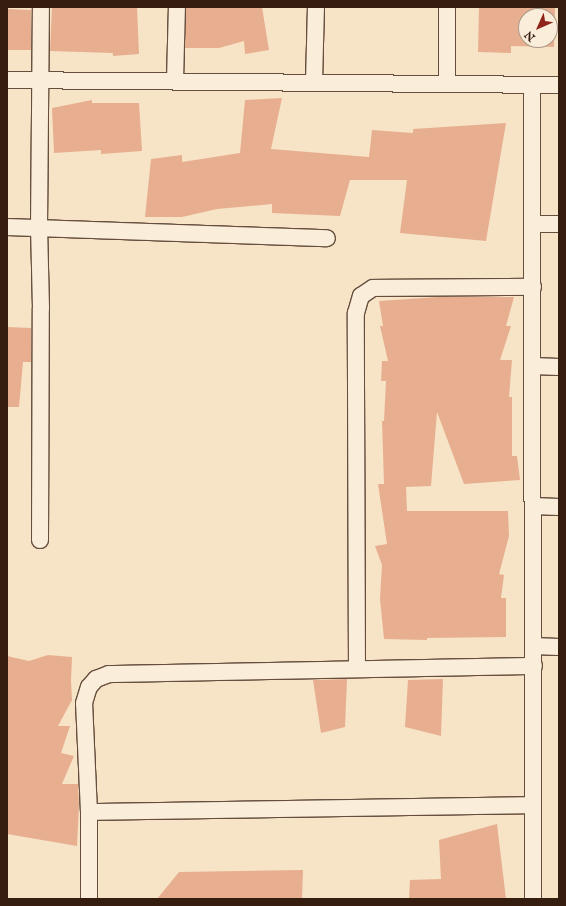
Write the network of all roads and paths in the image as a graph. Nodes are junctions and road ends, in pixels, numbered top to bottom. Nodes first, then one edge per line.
1 (41, 7) edge
2 (177, 7) edge
3 (316, 7) edge
4 (447, 7) edge
5 (40, 79) junction
6 (7, 80) edge
7 (175, 81) junction
8 (314, 82) junction
9 (447, 84) junction
10 (559, 85) edge
11 (532, 86) junction
12 (532, 224) junction
13 (559, 224) edge
14 (7, 227) edge
15 (38, 228) junction
16 (327, 238) dead end
17 (532, 287) junction
18 (533, 366) junction
19 (559, 367) edge
20 (533, 506) junction
21 (559, 507) edge
22 (40, 540) dead end
23 (533, 646) junction
24 (559, 647) edge
25 (534, 666) junction
26 (357, 669) junction
27 (533, 804) junction
28 (89, 812) junction
29 (89, 899) edge
30 (533, 899) edge

1 - 5 street
2 - 7 street
3 - 8 street
4 - 9 street
5 - 6 street
5 - 7 street
5 - 15 street
7 - 8 street
8 - 9 street
9 - 11 street
10 - 11 street
11 - 12 street
12 - 13 street
12 - 17 street
14 - 15 street
15 - 16 street
15 - 22 street
17 - 18 street
17 - 26 street
18 - 19 street
18 - 20 street
20 - 21 street
20 - 23 street
23 - 24 street
23 - 25 street
25 - 26 street
25 - 27 street
26 - 28 street
27 - 28 street
27 - 30 street
28 - 29 street

